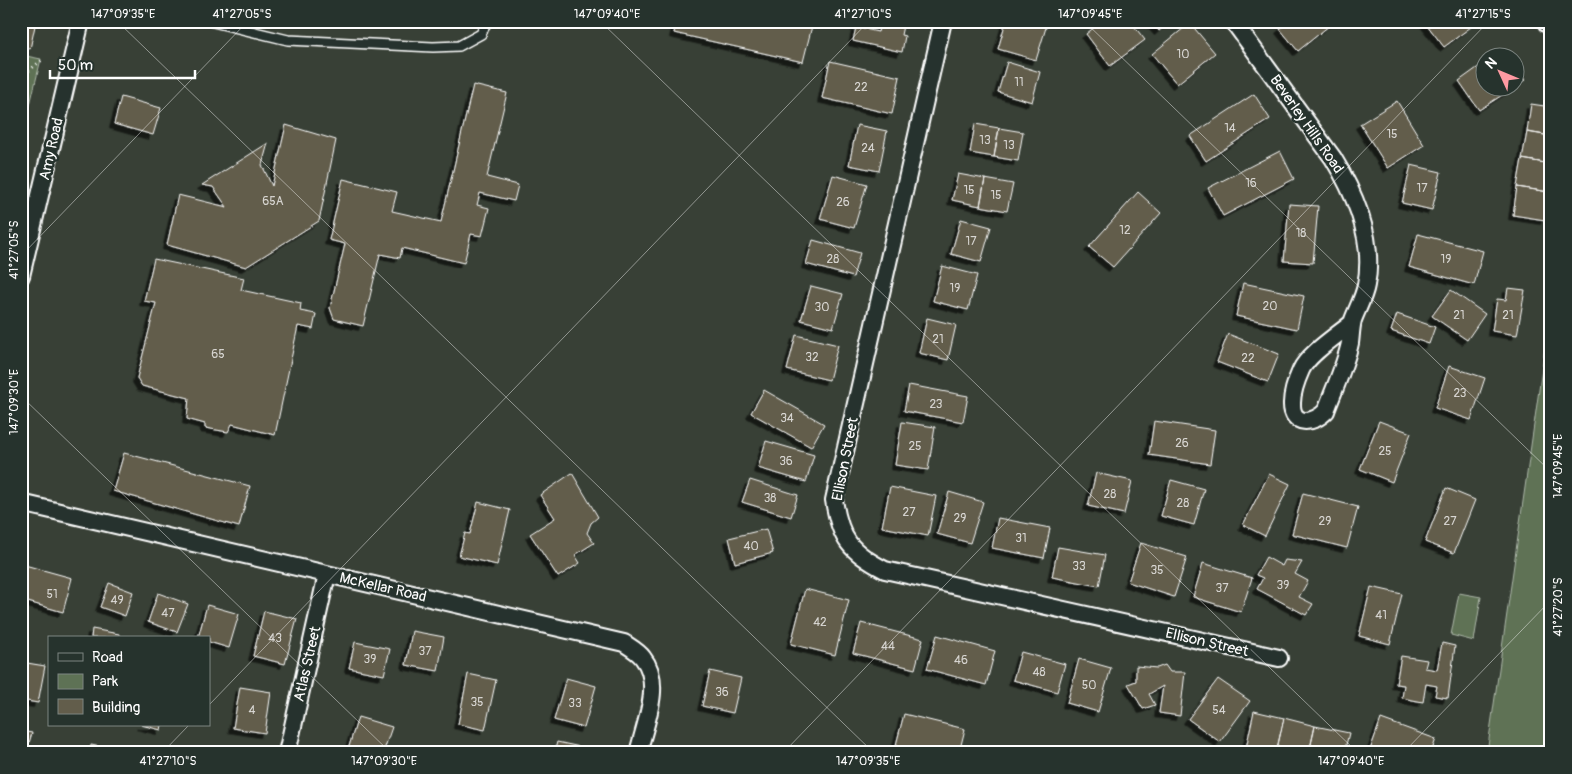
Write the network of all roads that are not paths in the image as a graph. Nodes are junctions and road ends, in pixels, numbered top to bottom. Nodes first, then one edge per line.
1 (81, 21) edge
2 (208, 21) edge
3 (487, 21) edge
4 (943, 21) edge
5 (1233, 21) edge
6 (21, 276) edge
7 (1352, 323) junction
8 (21, 503) edge
9 (327, 574) junction
10 (1279, 658) dead end
11 (287, 753) edge
12 (638, 753) edge

1 - 6 street, Amy Road
2 - 3 lane
4 - 10 street, Ellison Street
5 - 7 street, Beverley Hills Road
7 - 7 street, Beverley Hills Road
8 - 9 street, McKellar Road
9 - 11 street, Atlas Street
9 - 12 street, McKellar Road

